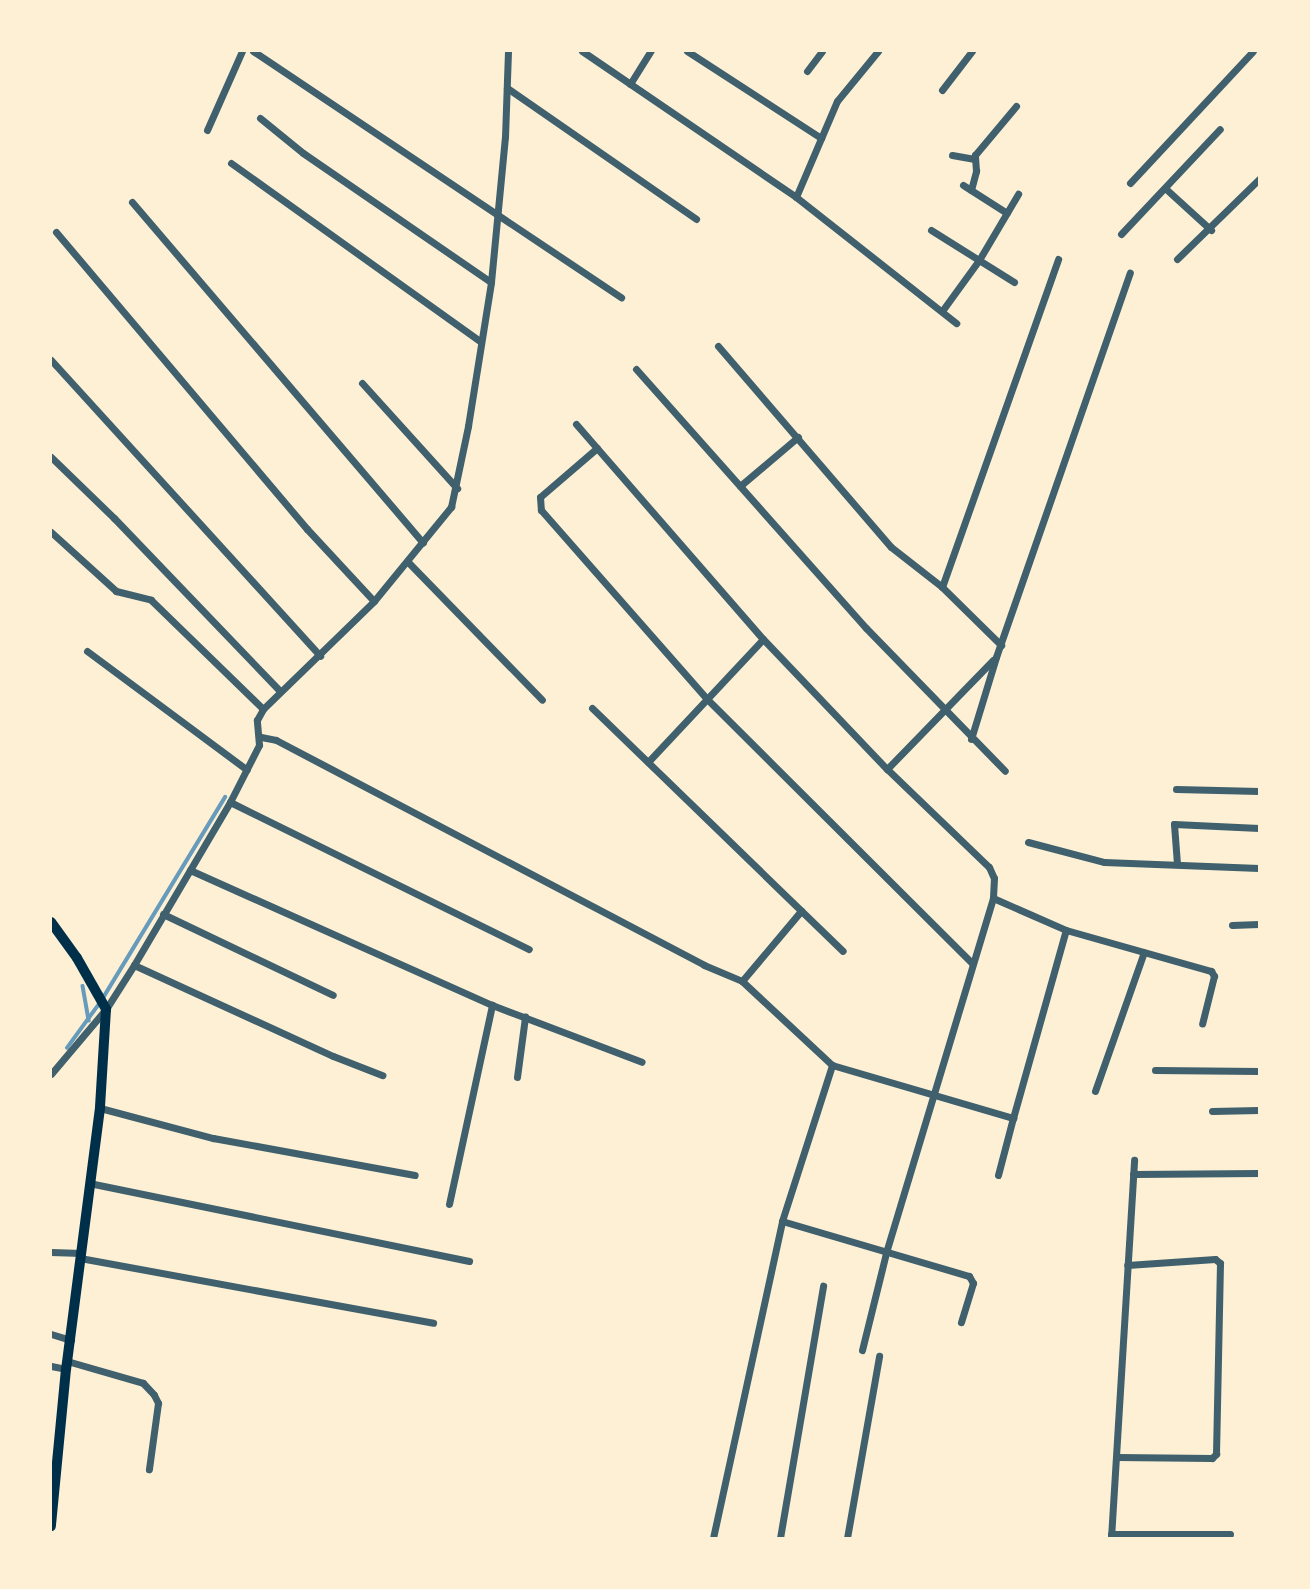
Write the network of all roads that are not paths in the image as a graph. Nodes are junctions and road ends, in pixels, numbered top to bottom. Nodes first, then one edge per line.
1 (243, 51) edge
2 (253, 51) edge
3 (508, 51) edge
4 (582, 51) edge
5 (651, 51) edge
6 (687, 51) edge
7 (822, 51) edge
8 (878, 51) edge
9 (972, 51) edge
10 (1253, 51) edge
11 (807, 71) dead end
12 (630, 84) junction
13 (507, 88) junction
14 (942, 90) dead end
15 (1016, 106) dead end
16 (260, 118) dead end
17 (207, 130) dead end
18 (1220, 130) dead end
19 (821, 138) junction
20 (952, 155) dead end
21 (975, 159) junction
22 (231, 163) dead end
23 (1259, 179) edge
24 (1130, 183) dead end
25 (963, 185) dead end
26 (1166, 189) junction
27 (971, 190) junction
28 (1018, 194) dead end
29 (796, 197) junction
30 (132, 202) dead end
31 (1007, 213) junction
32 (498, 216) junction
33 (696, 219) dead end
34 (931, 230) dead end
35 (1211, 230) junction
36 (56, 232) dead end
37 (1121, 234) dead end
38 (1058, 259) dead end
39 (1177, 259) dead end
40 (979, 260) junction
41 (1130, 273) dead end
42 (491, 282) junction
43 (1014, 282) dead end
44 (621, 297) dead end
45 (942, 311) junction
46 (956, 323) dead end
47 (481, 342) junction
48 (718, 346) dead end
49 (51, 360) edge
50 (636, 369) dead end
51 (362, 383) dead end
52 (576, 424) dead end
53 (798, 436) junction
54 (597, 448) junction
55 (51, 457) edge
56 (740, 486) junction
57 (457, 488) junction
58 (51, 532) edge
59 (423, 543) junction
60 (408, 562) junction
61 (942, 587) junction
62 (374, 601) junction
63 (763, 639) junction
64 (1001, 646) junction
65 (87, 652) dead end
66 (320, 656) junction
67 (996, 657) junction
68 (279, 690) junction
69 (707, 699) junction
70 (542, 700) dead end
71 (592, 708) dead end
72 (262, 709) junction
73 (944, 711) junction
74 (261, 737) junction
75 (971, 738) junction
76 (648, 762) junction
77 (887, 768) junction
78 (247, 770) junction
79 (1005, 771) dead end
80 (1176, 789) dead end
81 (1259, 791) edge
82 (230, 803) junction
83 (1259, 828) edge
84 (1028, 842) dead end
85 (1177, 864) junction
86 (1259, 868) edge
87 (190, 870) junction
88 (993, 898) junction
89 (801, 911) junction
90 (163, 914) junction
91 (51, 922) edge
92 (1259, 924) edge
93 (1232, 925) dead end
94 (1066, 930) junction
95 (529, 949) dead end
96 (843, 951) dead end
97 (1143, 952) junction
98 (972, 963) junction
99 (134, 965) junction
100 (742, 981) junction
101 (332, 995) dead end
102 (492, 1005) junction
103 (106, 1009) junction
104 (525, 1017) junction
105 (1202, 1024) dead end
106 (642, 1062) dead end
107 (832, 1065) junction
108 (1155, 1070) dead end
109 (1259, 1071) edge
110 (51, 1074) edge
111 (382, 1075) dead end
112 (517, 1077) dead end
113 (1095, 1091) dead end
114 (934, 1094) junction
115 (100, 1108) junction
116 (1259, 1110) edge
117 (1212, 1111) dead end
118 (1013, 1118) junction
119 (1134, 1160) dead end
120 (1259, 1173) edge
121 (1133, 1174) junction
122 (415, 1175) dead end
123 (998, 1175) dead end
124 (89, 1183) junction
125 (449, 1204) dead end
126 (782, 1221) junction
127 (51, 1252) edge
128 (886, 1253) junction
129 (80, 1256) junction
130 (469, 1261) dead end
131 (1127, 1265) junction
132 (823, 1286) dead end
133 (961, 1322) dead end
134 (433, 1323) dead end
135 (51, 1334) edge
136 (71, 1340) junction
137 (862, 1350) dead end
138 (879, 1356) dead end
139 (67, 1365) junction
140 (51, 1366) edge
141 (1118, 1457) junction
142 (149, 1469) dead end
143 (51, 1526) edge
144 (1230, 1534) dead end
145 (1111, 1536) edge
146 (713, 1538) edge
147 (780, 1538) edge
148 (846, 1538) edge

1 - 17 street
2 - 32 street
3 - 13 street
4 - 12 street
5 - 12 street
6 - 19 street
7 - 11 street
8 - 19 street
9 - 14 street
10 - 24 street
12 - 29 street
13 - 32 street
13 - 33 street
15 - 21 street
16 - 42 street
18 - 26 street
19 - 29 street
20 - 21 street
21 - 27 street
22 - 47 street
23 - 35 street
25 - 27 street
26 - 35 street
26 - 37 street
27 - 31 street
28 - 31 street
29 - 45 street
30 - 59 street
31 - 40 street
32 - 42 street
32 - 44 street
34 - 40 street
35 - 39 street
36 - 62 street
38 - 61 street
40 - 43 street
40 - 45 street
41 - 64 street
42 - 47 street
45 - 46 street
47 - 57 street
48 - 53 street
49 - 66 street
50 - 56 street
51 - 57 street
52 - 54 street
53 - 56 street
53 - 61 street
54 - 63 street
54 - 69 street
55 - 68 street
56 - 73 street
57 - 59 street
58 - 72 street
59 - 60 street
60 - 62 street
60 - 70 street
61 - 64 street
62 - 66 street
63 - 69 street
63 - 77 street
64 - 67 street
65 - 78 street
66 - 68 street
67 - 73 street
67 - 75 street
68 - 72 street
69 - 76 street
69 - 98 street
71 - 76 street
72 - 74 street
73 - 75 street
73 - 77 street
74 - 78 street
74 - 100 street
75 - 79 street
76 - 89 street
77 - 88 street
78 - 82 street
80 - 81 street
82 - 87 street
82 - 95 street
83 - 85 street
84 - 85 street
85 - 86 street
87 - 90 street
87 - 102 street
88 - 94 street
88 - 98 street
89 - 96 street
89 - 100 street
90 - 99 street
90 - 101 street
91 - 103 main road
92 - 93 street
94 - 97 street
94 - 118 street
97 - 105 street
97 - 113 street
98 - 114 street
99 - 103 street
99 - 111 street
100 - 107 street
102 - 104 street
102 - 125 street
103 - 110 street
103 - 115 main road
104 - 106 street
104 - 112 street
107 - 114 street
107 - 126 street
108 - 109 street
114 - 118 street
114 - 128 street
115 - 122 street
115 - 124 main road
116 - 117 street
118 - 123 street
119 - 121 street
120 - 121 street
121 - 131 street
124 - 129 main road
124 - 130 street
126 - 128 street
126 - 146 street
127 - 129 street
128 - 133 street
128 - 137 street
129 - 134 street
129 - 136 main road
131 - 141 street
131 - 141 street
132 - 147 street
135 - 136 street
136 - 139 main road
138 - 148 street
139 - 140 street
139 - 142 street
139 - 143 main road
141 - 145 street
144 - 145 street

